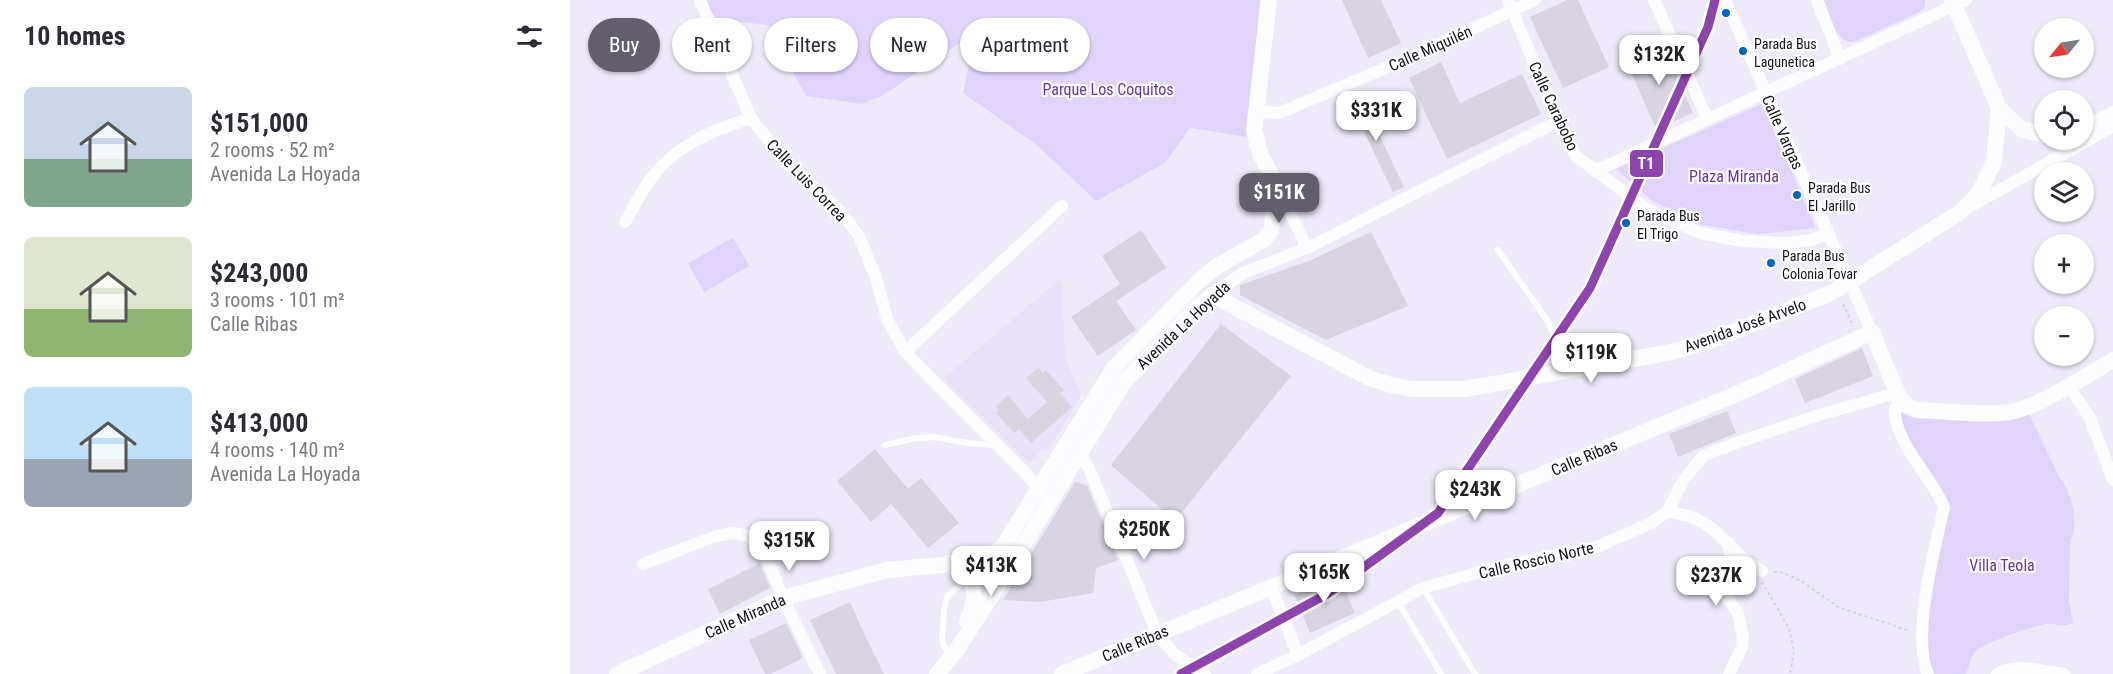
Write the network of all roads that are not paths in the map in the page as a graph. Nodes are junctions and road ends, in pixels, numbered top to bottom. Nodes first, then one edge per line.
1 (699, 0) edge
2 (1269, 0) edge
3 (1535, 0) edge
4 (1654, 0) edge
5 (1725, 0) edge
6 (1816, 0) edge
7 (1955, 2) edge
8 (1510, 5) edge
9 (1840, 59) junction
10 (1766, 92) junction
11 (1999, 108) junction
12 (1256, 111) junction
13 (2113, 114) edge
14 (751, 118) junction
15 (1707, 118) junction
16 (1558, 121) junction
17 (2094, 124) edge
18 (2113, 126) edge
19 (2034, 132) edge
20 (1595, 171) junction
21 (1278, 187) junction
22 (1062, 206) dead end
23 (1959, 213) junction
24 (625, 222) dead end
25 (1828, 234) junction
26 (1307, 248) junction
27 (1498, 250) dead end
28 (1212, 295) junction
29 (1868, 324) junction
30 (905, 352) junction
31 (2113, 360) edge
32 (1562, 372) junction
33 (2068, 385) junction
34 (1898, 395) junction
35 (885, 445) dead end
36 (998, 445) junction
37 (1081, 454) junction
38 (2113, 480) edge
39 (1040, 488) junction
40 (1667, 512) junction
41 (1729, 543) junction
42 (949, 563) junction
43 (643, 564) dead end
44 (1759, 570) road end
45 (969, 577) junction
46 (1271, 586) junction
47 (1423, 588) junction
48 (783, 598) junction
49 (1397, 601) junction
50 (1157, 633) junction
51 (952, 655) junction
52 (1298, 655) junction
53 (617, 674) edge
54 (819, 674) edge
55 (937, 674) edge
56 (1062, 674) edge
57 (1205, 674) edge
58 (1257, 674) edge
59 (1441, 674) edge
60 (1475, 674) edge
61 (1729, 674) edge
62 (1928, 674) edge
63 (1997, 674) edge
64 (2064, 674) edge

1 - 14 street, Calle Luis Correa
2 - 12 street
3 - 8 street, Calle Miquilén
4 - 15 street
5 - 10 street, Calle Vargas
6 - 9 street
7 - 9 street
7 - 11 street
8 - 12 street, Calle Miquilén
8 - 16 street, Calle Carabobo
9 - 10 street
10 - 15 street
10 - 25 street, Calle Vargas
11 - 19 street
11 - 23 street
12 - 21 street
13 - 17 street
14 - 24 street
14 - 30 street, Calle Luis Correa
15 - 20 street
16 - 20 street, Calle Carabobo
16 - 26 street, Avenida La Hoyada
18 - 23 street, Avenida José Arvelo
20 - 25 street, Calle Carabobo
21 - 26 street
21 - 39 street, Avenida La Hoyada
22 - 30 street
23 - 32 street, Avenida José Arvelo
25 - 29 street, Calle Vargas
26 - 28 street, Avenida La Hoyada
27 - 32 lane
28 - 32 street, Avenida José Arvelo
28 - 37 street, Avenida La Hoyada
29 - 34 street
29 - 46 street, Calle Ribas
30 - 36 street, Calle Luis Correa
31 - 33 street
33 - 34 street
33 - 38 street
34 - 40 street
34 - 62 street
35 - 36 lane
36 - 39 street, Calle Luis Correa
37 - 50 street
37 - 51 street, Avenida La Hoyada
39 - 42 street, Avenida La Hoyada
40 - 41 street
40 - 47 street, Calle Roscio Norte
41 - 44 street
41 - 61 street
42 - 45 street
42 - 48 street, Calle Miranda
43 - 48 street
45 - 51 street
45 - 51 lane
46 - 50 street, Calle Ribas
46 - 52 street
47 - 49 street, Calle Roscio Norte
47 - 60 lane
48 - 53 street, Calle Miranda
48 - 54 street
49 - 52 street, Calle Roscio Norte
49 - 59 lane
50 - 56 street, Calle Ribas
50 - 57 street
51 - 55 street, Avenida La Hoyada
52 - 58 street, Calle Roscio Norte
63 - 64 street

